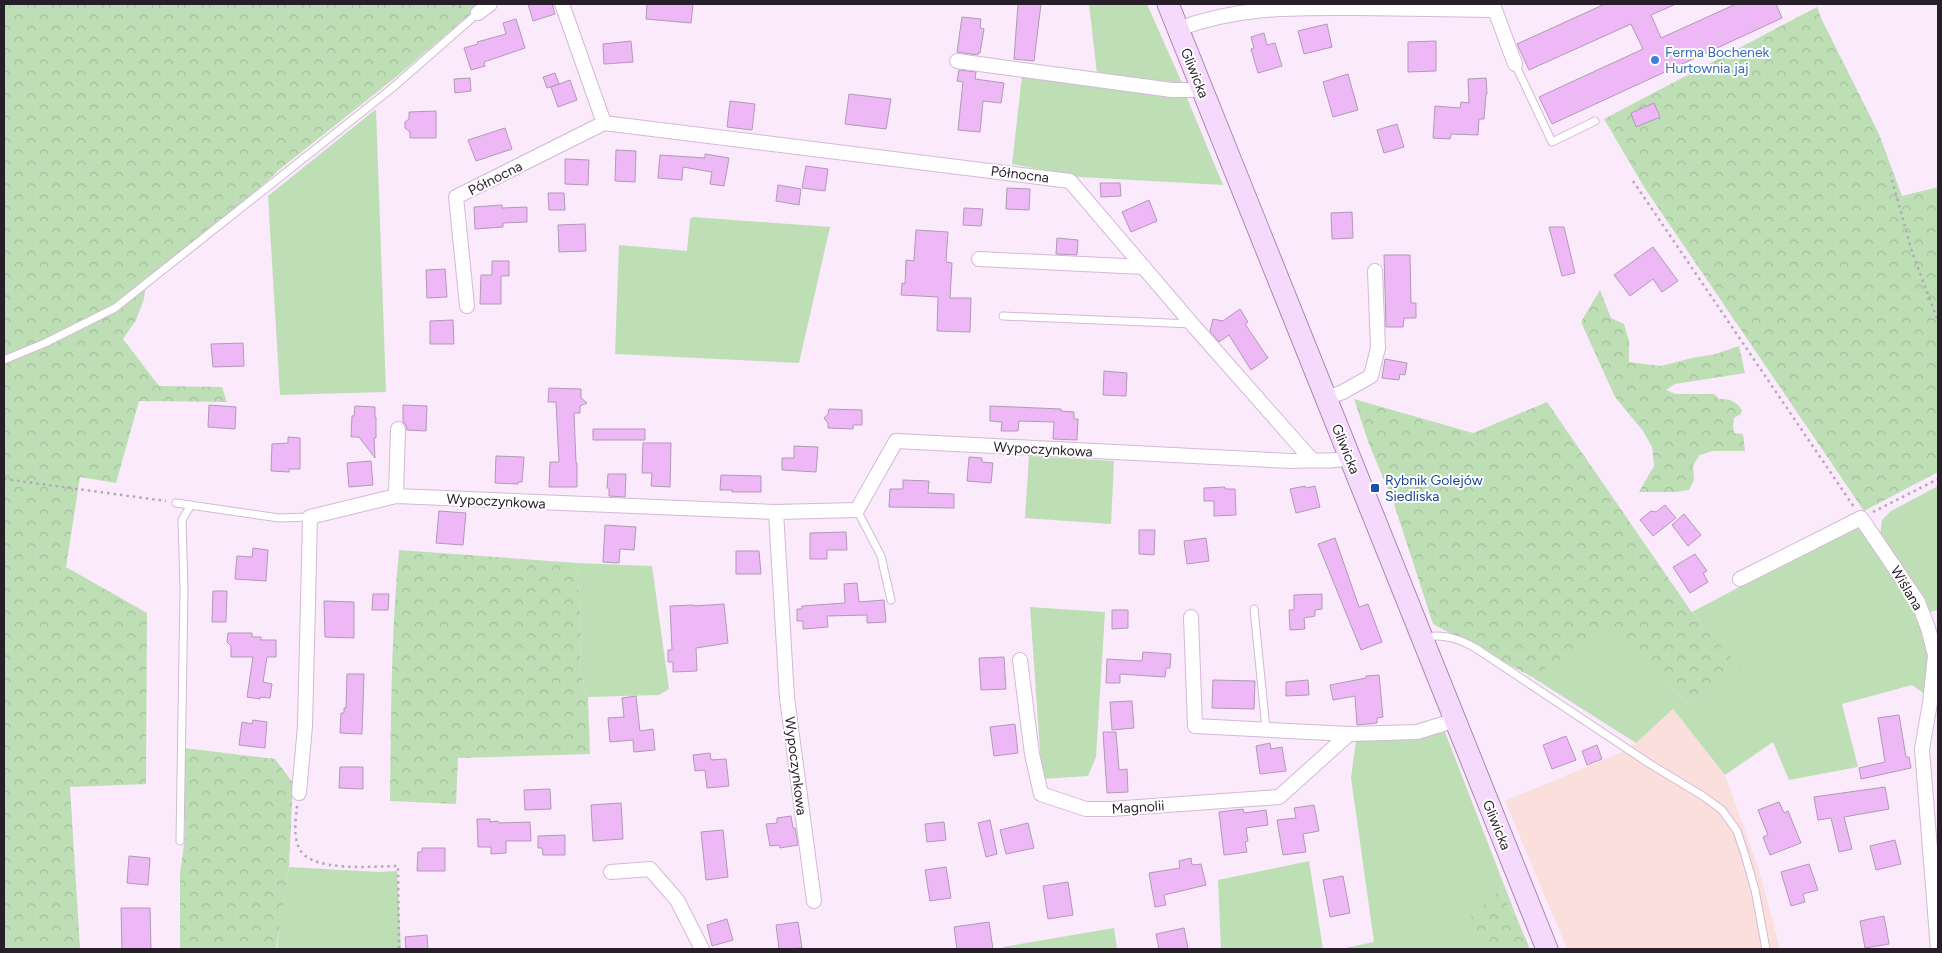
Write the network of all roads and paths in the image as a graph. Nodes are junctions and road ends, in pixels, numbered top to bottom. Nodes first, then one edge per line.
1 (490, 4) edge
2 (562, 4) edge
3 (1168, 4) edge
4 (478, 13) joint
5 (1178, 29) junction
6 (957, 61) dead end
7 (1515, 64) joint
8 (1202, 90) junction
9 (1596, 121) dead end
10 (604, 124) junction
11 (1892, 180) dead end
12 (1633, 181) dead end
13 (979, 260) dead end
14 (1144, 267) junction
15 (1375, 271) dead end
16 (467, 306) dead end
17 (1003, 316) dead end
18 (1938, 321) edge
19 (1192, 324) junction
20 (4, 360) edge
21 (1326, 398) junction
22 (398, 429) dead end
23 (1349, 458) junction
24 (1311, 459) junction
25 (4, 479) edge
26 (1938, 479) edge
27 (396, 496) junction
28 (176, 503) joint
29 (191, 505) junction
30 (857, 510) junction
31 (776, 512) junction
32 (310, 517) junction
33 (1861, 518) junction
34 (1740, 579) dead end
35 (891, 600) dead end
36 (1254, 609) dead end
37 (1191, 617) dead end
38 (1423, 638) junction
39 (1020, 660) dead end
40 (1456, 720) junction
41 (1266, 729) junction
42 (1349, 734) junction
43 (299, 792) joint
44 (180, 841) dead end
45 (611, 872) dead end
46 (814, 901) dead end
47 (399, 949) edge
48 (702, 949) edge
49 (1547, 949) edge
50 (1766, 949) edge
51 (1938, 949) edge

1 - 4 street
2 - 10 street
3 - 5 main road, Gliwicka
4 - 20 lane
5 - 7 street
5 - 8 main road, Gliwicka
6 - 8 street
7 - 9 lane
8 - 21 main road, Gliwicka
10 - 14 street, Północna
10 - 16 street, Północna
11 - 18 path
12 - 33 path
13 - 14 street
14 - 19 street, Północna
15 - 21 street
17 - 19 lane
19 - 24 street, Północna
21 - 23 main road, Gliwicka
22 - 27 street
23 - 24 street, Wypoczynkowa
23 - 38 main road, Gliwicka
24 - 30 street, Wypoczynkowa
25 - 28 path
26 - 33 path
27 - 31 street, Wypoczynkowa
27 - 32 street, Wypoczynkowa
28 - 29 lane
29 - 32 lane
29 - 44 lane
30 - 31 street, Wypoczynkowa
30 - 35 lane
31 - 46 street, Wypoczynkowa
32 - 43 street
33 - 34 street
33 - 51 street, Wiślana
36 - 41 lane
37 - 41 street
38 - 40 main road, Gliwicka
38 - 50 lane
39 - 42 street, Magnolii
40 - 42 street
40 - 49 main road, Gliwicka
41 - 42 street
43 - 47 path
45 - 48 street

